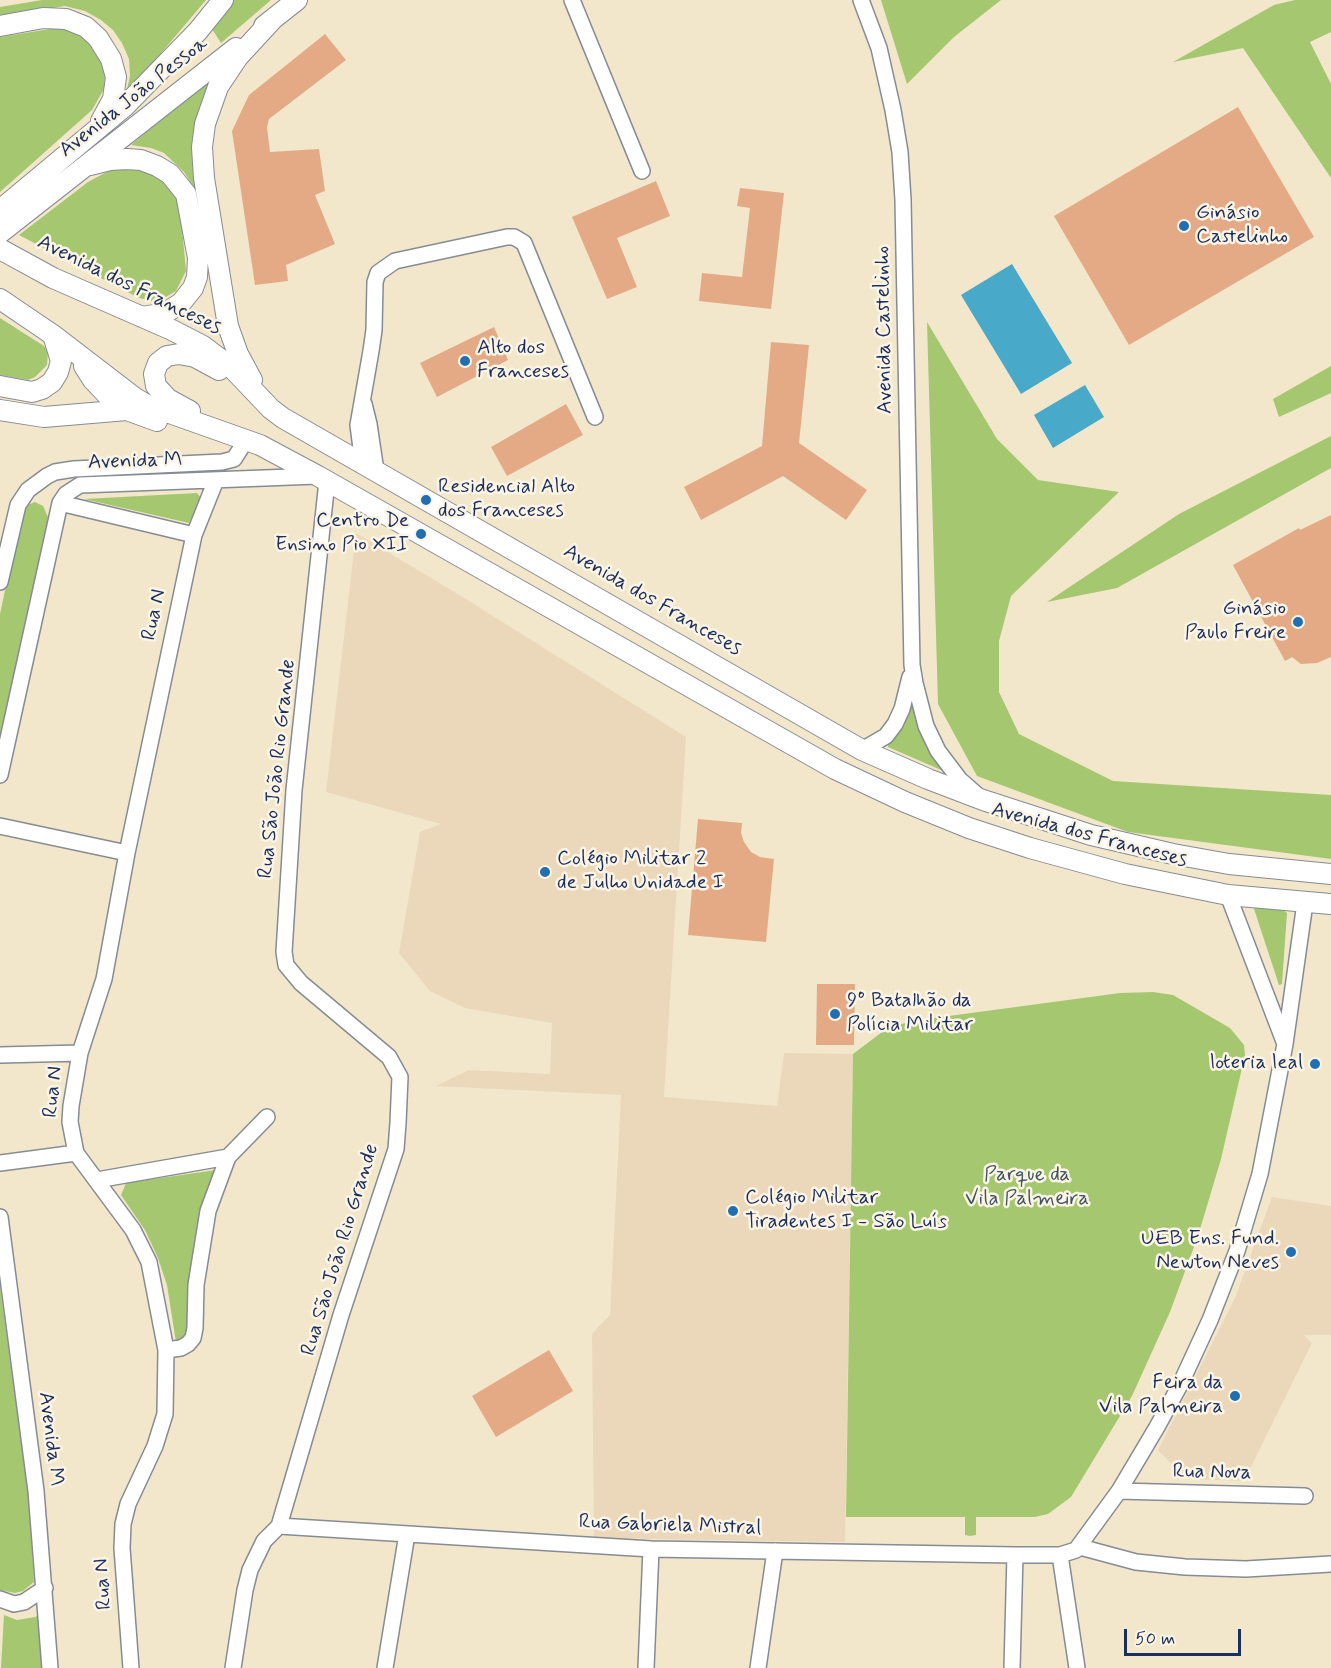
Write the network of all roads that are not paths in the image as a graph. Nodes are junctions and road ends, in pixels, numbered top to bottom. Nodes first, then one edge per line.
1 (223, 0) edge
2 (297, 0) edge
3 (572, 0) edge
4 (861, 0) edge
5 (273, 19) junction
6 (0, 26) edge
7 (85, 140) junction
8 (85, 167) junction
9 (642, 171) dead end
10 (26, 201) junction
11 (0, 210) edge
12 (0, 233) edge
13 (0, 249) edge
14 (0, 299) edge
15 (142, 317) junction
16 (53, 335) junction
17 (75, 352) junction
18 (0, 386) edge
19 (271, 409) junction
20 (0, 410) edge
21 (127, 410) junction
22 (595, 417) dead end
23 (250, 447) junction
24 (370, 467) junction
25 (47, 476) junction
26 (322, 478) junction
27 (216, 480) junction
28 (60, 503) junction
29 (194, 535) junction
30 (0, 582) edge
31 (912, 665) junction
32 (862, 750) junction
33 (0, 775) edge
34 (983, 800) junction
35 (0, 826) edge
36 (127, 853) junction
37 (1331, 874) edge
38 (1228, 895) junction
39 (1305, 903) junction
40 (1331, 904) edge
41 (1285, 1044) junction
42 (80, 1053) junction
43 (0, 1055) edge
44 (267, 1117) dead end
45 (76, 1153) junction
46 (228, 1157) junction
47 (0, 1163) edge
48 (97, 1180) junction
49 (0, 1217) edge
50 (166, 1350) junction
51 (1119, 1491) junction
52 (1305, 1497) dead end
53 (279, 1526) junction
54 (407, 1534) junction
55 (1080, 1547) junction
56 (651, 1549) junction
57 (775, 1551) junction
58 (1014, 1555) junction
59 (1060, 1555) junction
60 (1331, 1564) edge
61 (45, 1588) junction
62 (0, 1599) edge
63 (50, 1668) edge
64 (131, 1668) edge
65 (233, 1668) edge
66 (385, 1668) edge
67 (646, 1668) edge
68 (758, 1668) edge
69 (1012, 1668) edge
70 (1077, 1668) edge

1 - 7 main road, Avenida João Pessoa
2 - 5 main road, Avenida João Pessoa
3 - 9 street
4 - 31 street, Avenida Castelinho
5 - 8 main road, Avenida João Pessoa
5 - 19 main road
6 - 7 main road
7 - 10 main road, Avenida João Pessoa
8 - 10 main road, Avenida João Pessoa
8 - 15 main road
10 - 11 main road, Avenida João Pessoa
10 - 12 main road, Avenida João Pessoa
13 - 15 main road, Avenida dos Franceses
14 - 16 main road, Avenida dos Franceses
15 - 19 main road, Avenida dos Franceses
16 - 17 main road, Avenida dos Franceses
16 - 18 main road
17 - 21 main road
17 - 23 main road, Avenida dos Franceses
19 - 23 main road
19 - 24 main road, Avenida dos Franceses
20 - 21 main road
21 - 23 main road
22 - 24 street
23 - 25 street, Avenida M
23 - 26 main road, Avenida dos Franceses
24 - 32 main road, Avenida dos Franceses
25 - 28 street
25 - 30 street, Avenida M
26 - 27 street, Avenida M
26 - 38 main road, Avenida dos Franceses
26 - 53 street, Rua São João Rio Grande
27 - 28 street, Avenida M
27 - 29 street, Rua N
28 - 29 street
28 - 33 street
29 - 36 street, Rua N
31 - 32 street, Avenida Castelinho
31 - 34 street, Avenida Castelinho
32 - 34 main road, Avenida dos Franceses
34 - 37 main road, Avenida dos Franceses
35 - 36 street
36 - 42 street, Rua N
38 - 39 main road, Avenida dos Franceses
38 - 41 street
39 - 40 main road, Avenida dos Franceses
39 - 41 street
41 - 51 street
42 - 43 street
42 - 45 street, Rua N
44 - 46 street
45 - 47 street
45 - 48 street, Rua N
46 - 48 street
46 - 50 street
48 - 50 street, Rua N
49 - 61 street, Avenida M
50 - 64 street, Rua N
51 - 52 street, Rua Nova
51 - 55 street
53 - 54 street, Rua Gabriela Mistral
53 - 65 street, Rua São João Rio Grande
54 - 56 street, Rua Gabriela Mistral
54 - 66 street
55 - 59 street
55 - 60 street
56 - 57 street, Rua Gabriela Mistral
56 - 67 street
57 - 58 street, Rua Gabriela Mistral
57 - 68 street
58 - 59 street, Rua Gabriela Mistral
58 - 69 street
59 - 70 street
61 - 62 street
61 - 63 street, Avenida M

